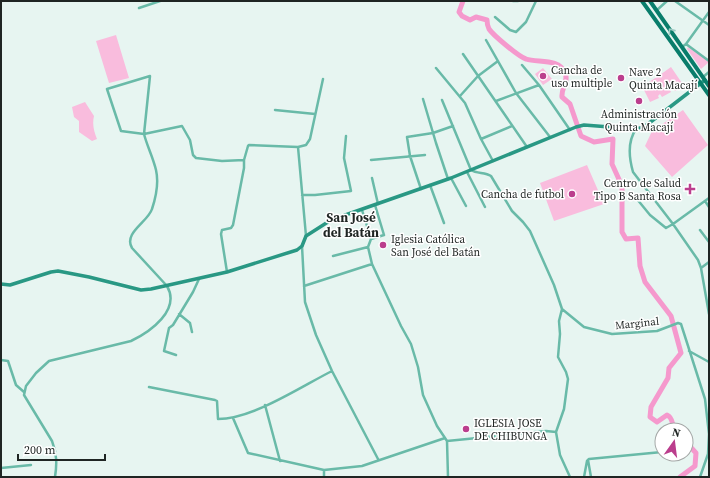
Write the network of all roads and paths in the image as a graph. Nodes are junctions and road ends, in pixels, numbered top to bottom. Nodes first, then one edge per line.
1 (160, 1) edge
2 (513, 1) edge
3 (518, 1) edge
4 (536, 1) edge
5 (642, 1) edge
6 (650, 1) edge
7 (667, 1) edge
8 (676, 1) edge
9 (139, 8) dead end
10 (657, 10) junction
11 (709, 12) edge
12 (496, 17) dead end
13 (703, 21) junction
14 (709, 25) edge
15 (486, 40) dead end
16 (684, 46) junction
17 (463, 54) dead end
18 (709, 61) edge
19 (498, 62) junction
20 (522, 64) dead end
21 (436, 68) dead end
22 (709, 72) edge
23 (478, 76) junction
24 (323, 79) dead end
25 (704, 79) junction
26 (701, 84) junction
27 (539, 85) junction
28 (709, 86) edge
29 (516, 93) junction
30 (709, 95) edge
31 (460, 96) junction
32 (423, 99) dead end
33 (442, 100) dead end
34 (496, 101) junction
35 (275, 110) dead end
36 (315, 114) junction
37 (453, 126) junction
38 (512, 126) junction
39 (570, 130) junction
40 (636, 130) junction
41 (433, 133) junction
42 (144, 134) junction
43 (346, 136) dead end
44 (550, 137) junction
45 (481, 139) junction
46 (298, 147) junction
47 (527, 148) junction
48 (425, 155) dead end
49 (410, 156) junction
50 (244, 160) junction
51 (371, 160) dead end
52 (493, 162) junction
53 (469, 171) junction
54 (372, 178) dead end
55 (449, 179) junction
56 (430, 185) junction
57 (421, 189) junction
58 (632, 194) dead end
59 (302, 195) junction
60 (709, 198) edge
61 (704, 201) junction
62 (376, 205) junction
63 (466, 206) dead end
64 (485, 207) dead end
65 (709, 207) edge
66 (362, 210) junction
67 (444, 223) dead end
68 (673, 224) junction
69 (700, 230) dead end
70 (306, 236) junction
71 (371, 239) junction
72 (709, 242) edge
73 (302, 246) junction
74 (368, 247) junction
75 (332, 256) dead end
76 (709, 262) edge
77 (372, 264) junction
78 (700, 268) junction
79 (227, 272) junction
80 (199, 278) junction
81 (1, 284) edge
82 (167, 286) junction
83 (304, 286) junction
84 (709, 288) edge
85 (705, 291) junction
86 (562, 309) junction
87 (709, 313) edge
88 (179, 314) junction
89 (192, 332) dead end
90 (689, 351) junction
91 (176, 355) dead end
92 (1, 360) edge
93 (709, 362) edge
94 (332, 371) junction
95 (149, 387) dead end
96 (22, 391) junction
97 (709, 397) edge
98 (706, 399) junction
99 (265, 406) junction
100 (233, 418) junction
101 (556, 432) junction
102 (709, 435) edge
103 (445, 438) junction
104 (447, 441) junction
105 (654, 453) edge
106 (378, 459) junction
107 (588, 459) junction
108 (280, 461) junction
109 (32, 465) dead end
110 (1, 468) edge
111 (324, 470) junction
112 (55, 477) edge
113 (324, 477) edge
114 (448, 477) edge
115 (570, 477) edge
116 (584, 477) edge
117 (591, 477) edge
118 (700, 477) edge

1 - 9 street
2 - 3 street
4 - 12 street
5 - 26 main road
6 - 10 main road
7 - 10 street
8 - 13 street
16 -> 10 main road
11 - 13 street
13 - 14 street
13 - 16 street
15 - 19 street
16 - 18 street
16 - 25 main road
17 - 23 street
19 - 23 street
19 - 29 street
20 - 27 street
21 - 31 street
22 - 25 street
23 - 31 street
23 - 34 street
24 - 36 street
25 - 26 street
25 - 28 main road
26 - 30 main road
26 - 40 street
27 - 29 street
27 - 39 street
29 - 34 street
29 - 44 street
31 - 45 street
32 - 41 street
33 - 37 street
34 - 38 street
35 - 36 street
36 - 46 street
37 - 41 street
37 - 53 street
38 - 45 street
38 - 47 street
39 - 40 street
39 - 44 street
40 - 68 street
41 - 49 street
41 - 55 street
42 - 42 street
42 - 50 street
42 - 82 street
43 - 59 street
44 - 47 street
45 - 52 street
46 - 50 street
46 - 59 street
47 - 52 street
48 - 49 street
49 - 51 street
49 - 57 street
50 - 79 street
52 - 53 street
53 - 55 street
53 - 64 street
53 - 86 street
54 - 62 street
55 - 56 street
55 - 63 street
56 - 57 street
56 - 67 street
57 - 62 street
58 - 68 street
59 - 70 street
60 - 61 street
61 - 65 street
61 - 68 street
62 - 66 street
62 - 71 street
66 - 70 street
66 - 71 street
68 - 78 street
69 - 72 street
70 - 73 street
71 - 74 street
73 - 79 street
73 - 83 street
74 - 75 street
74 - 77 street
76 - 78 street
77 - 83 street
77 - 103 street
78 - 85 street
79 - 80 street
80 - 82 street
80 - 88 street
81 - 82 street
82 - 96 street
83 - 94 street
84 - 85 street
85 - 87 street
86 - 90 street, Marginal
86 - 101 street
88 - 89 street
88 - 91 street
90 - 93 street
90 - 98 street, Marginal
92 - 96 street
94 - 99 street
94 - 106 street
95 - 100 street
96 - 112 street
97 - 98 street
98 - 102 street, Marginal
99 - 100 street
99 - 108 street
100 - 108 street
101 - 104 street
101 - 115 street
102 - 118 street, Marginal
103 - 104 street
103 - 106 street
104 - 114 street
105 - 107 street
106 - 111 street
107 - 116 street
107 - 117 street
108 - 111 street
109 - 110 street
111 - 113 street

